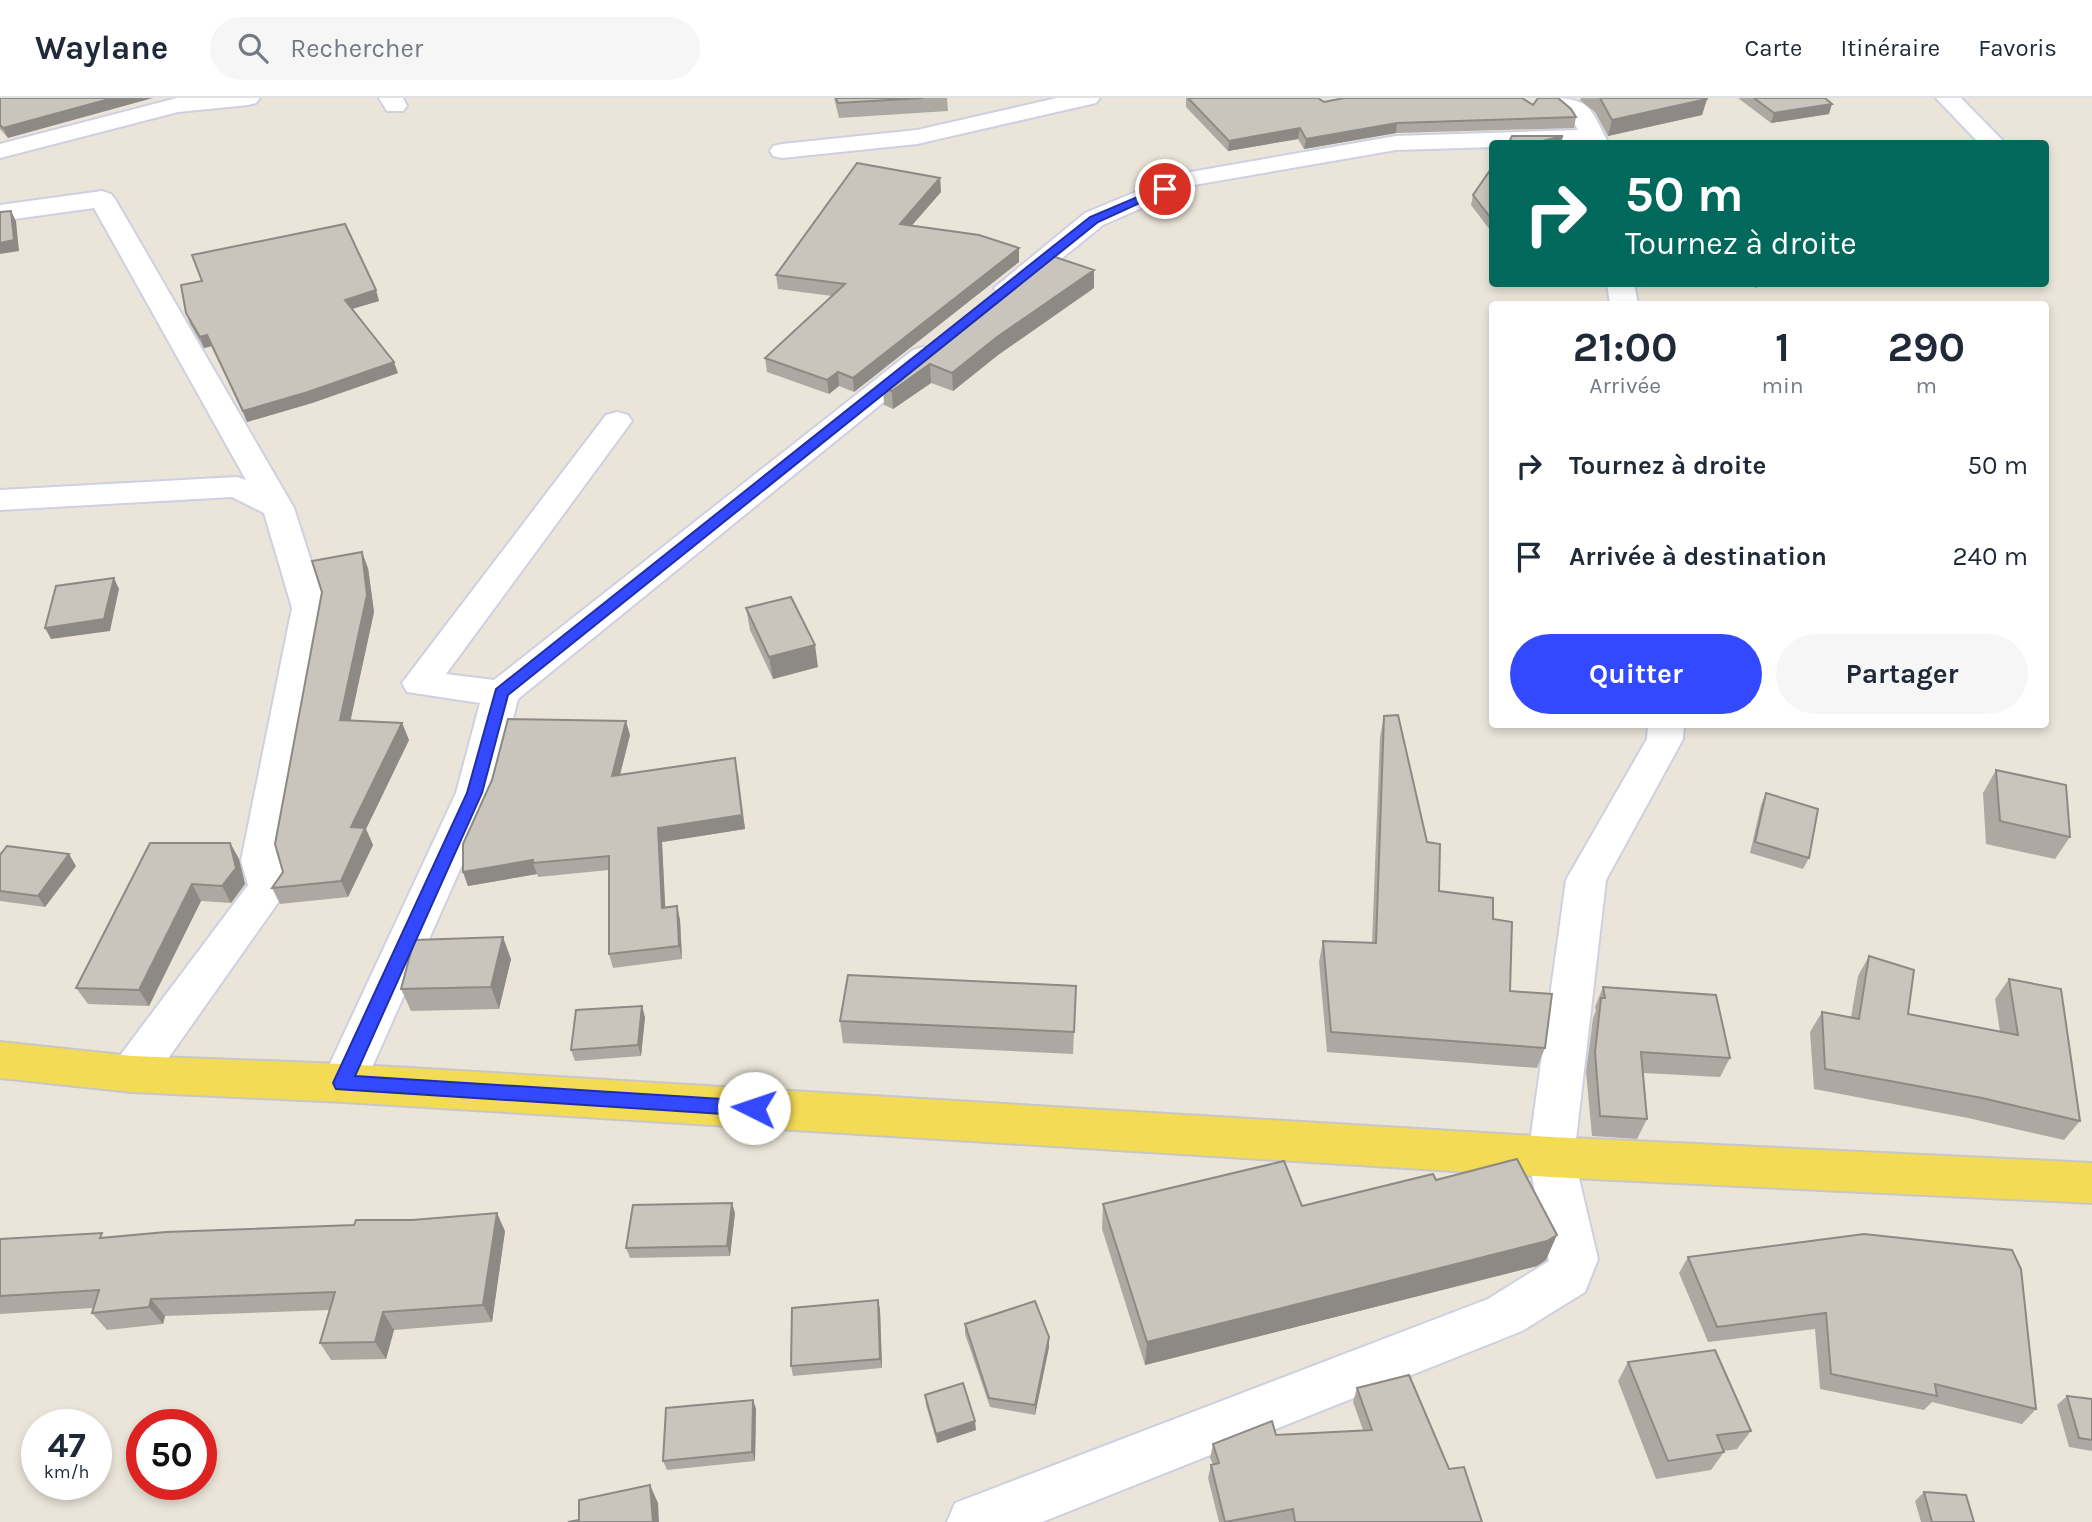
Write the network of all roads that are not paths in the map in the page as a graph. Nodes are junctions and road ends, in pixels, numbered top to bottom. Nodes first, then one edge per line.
1 (248, 98) edge
2 (1088, 98) edge
3 (1560, 98) edge
4 (1948, 98) edge
5 (1595, 140) edge
6 (1990, 140) edge
7 (1489, 142) edge
8 (782, 150) dead end
9 (0, 151) edge
10 (0, 213) edge
11 (986, 305) edge
12 (943, 340) edge
13 (617, 421) dead end
14 (0, 500) edge
15 (278, 508) junction
16 (501, 692) junction
17 (1665, 728) edge
18 (0, 1060) edge
19 (132, 1074) junction
20 (342, 1083) junction
21 (1551, 1157) junction
22 (2092, 1183) edge
23 (1019, 1513) edge
24 (974, 1522) edge

1 - 9 street
2 - 8 street
3 - 5 street
4 - 6 street
7 - 11 street
10 - 15 street
12 - 16 street
13 - 16 street
14 - 15 street
15 - 19 street
16 - 20 street
17 - 21 street
18 - 19 main road
19 - 20 main road
20 - 21 main road
21 - 22 main road
21 - 23 street
23 - 24 street

